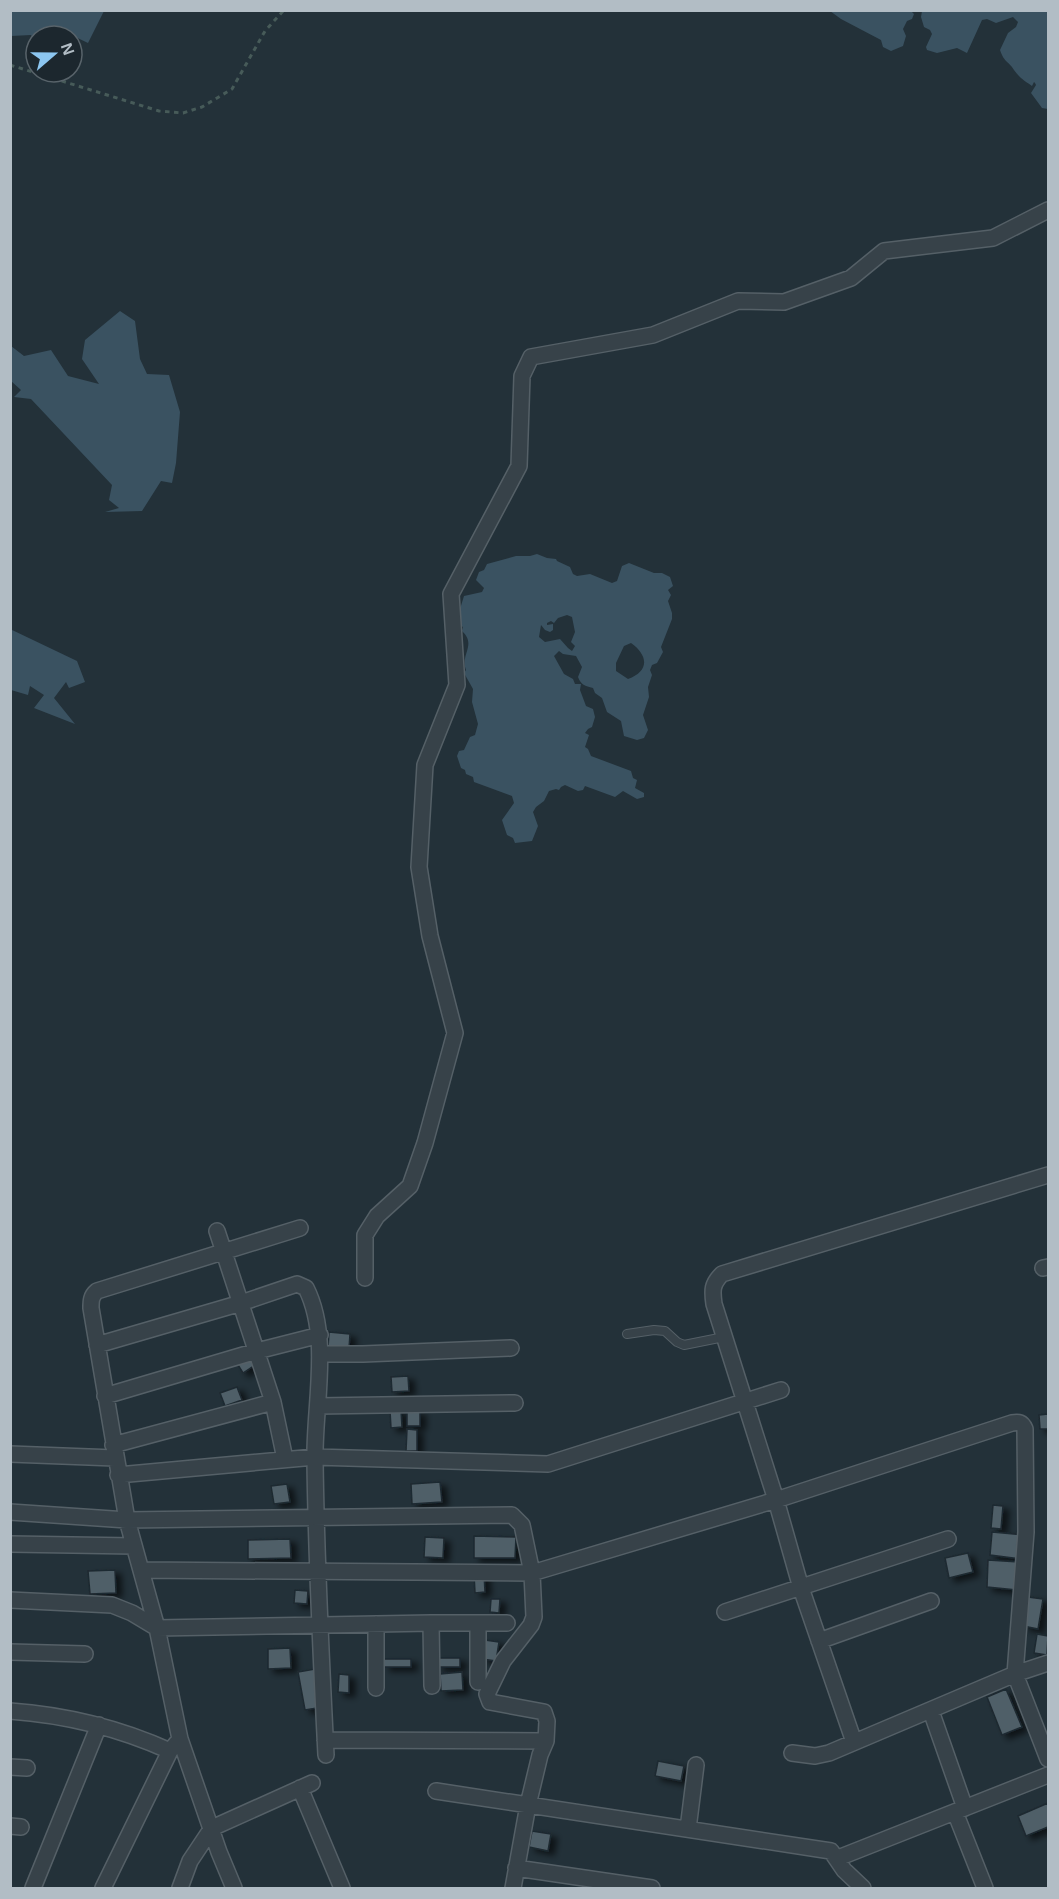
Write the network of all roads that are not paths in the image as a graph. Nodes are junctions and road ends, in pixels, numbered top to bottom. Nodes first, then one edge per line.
1 (1048, 210) edge
2 (1048, 1175) edge
3 (300, 1228) dead end
4 (218, 1231) dead end
5 (224, 1251) junction
6 (365, 1278) dead end
7 (241, 1303) junction
8 (627, 1334) dead end
9 (320, 1335) junction
10 (724, 1337) junction
11 (97, 1345) junction
12 (511, 1348) dead end
13 (257, 1351) junction
14 (320, 1354) junction
15 (781, 1390) dead end
16 (105, 1396) junction
17 (745, 1401) junction
18 (273, 1402) junction
19 (515, 1403) dead end
20 (318, 1406) junction
21 (114, 1452) junction
22 (10, 1454) edge
23 (315, 1457) junction
24 (285, 1459) junction
25 (118, 1475) junction
26 (776, 1500) junction
27 (10, 1512) edge
28 (317, 1518) junction
29 (127, 1520) junction
30 (948, 1539) dead end
31 (10, 1544) edge
32 (134, 1546) junction
33 (141, 1570) junction
34 (318, 1570) junction
35 (532, 1573) junction
36 (801, 1588) junction
37 (10, 1600) edge
38 (931, 1601) dead end
39 (725, 1612) dead end
40 (431, 1623) junction
41 (478, 1623) junction
42 (507, 1623) dead end
43 (376, 1624) junction
44 (319, 1625) junction
45 (157, 1628) junction
46 (819, 1641) junction
47 (10, 1652) edge
48 (86, 1654) dead end
49 (1048, 1663) edge
50 (1015, 1674) junction
51 (478, 1682) dead end
52 (432, 1686) dead end
53 (376, 1688) dead end
54 (10, 1711) edge
55 (931, 1711) junction
56 (99, 1725) junction
57 (546, 1741) junction
58 (854, 1742) junction
59 (175, 1745) junction
60 (792, 1753) dead end
61 (1047, 1753) edge
62 (696, 1765) dead end
63 (10, 1767) edge
64 (27, 1768) dead end
65 (1048, 1775) edge
66 (436, 1791) dead end
67 (528, 1805) junction
68 (960, 1810) junction
69 (212, 1828) junction
70 (688, 1829) junction
71 (838, 1858) junction
72 (516, 1868) junction
73 (33, 1888) edge
74 (103, 1888) edge
75 (180, 1888) edge
76 (234, 1888) edge
77 (342, 1888) edge
78 (513, 1888) edge
79 (652, 1888) edge
80 (863, 1888) edge
81 (985, 1888) edge

1 - 6 street
2 - 10 street
3 - 5 street
4 - 5 street
5 - 7 street
5 - 11 street
7 - 9 street
7 - 11 street
7 - 13 street
8 - 10 lane
9 - 13 street
9 - 14 street
10 - 17 street
11 - 16 street
12 - 14 street
13 - 16 street
13 - 18 street
14 - 20 street
15 - 17 street
16 - 21 street
17 - 23 street
17 - 26 street
18 - 21 street
18 - 24 street
19 - 20 street
20 - 23 street
21 - 22 street
21 - 25 street
23 - 24 street
23 - 28 street
24 - 25 street
25 - 29 street
26 - 35 street
26 - 36 street
26 - 50 street
27 - 29 street
28 - 29 street
28 - 34 street
28 - 35 street
29 - 32 street
30 - 36 street
31 - 32 street
32 - 33 street
33 - 34 street
33 - 45 street
34 - 35 street
34 - 44 street
35 - 57 street
36 - 39 street
36 - 46 street
37 - 45 street
38 - 46 street
40 - 41 street
40 - 43 street
40 - 52 street
41 - 42 street
41 - 51 street
43 - 44 street
43 - 53 street
44 - 45 street
44 - 57 street
45 - 59 street
46 - 58 street
47 - 48 street
49 - 50 street
50 - 55 street
50 - 61 street
54 - 56 street
55 - 58 street
55 - 68 street
56 - 59 street
56 - 73 street
57 - 67 street
58 - 60 street
59 - 69 street
59 - 74 street
62 - 70 street
63 - 64 street
65 - 68 street
66 - 67 street
67 - 70 street
67 - 72 street
68 - 71 street
68 - 81 street
69 - 75 street
69 - 76 street
69 - 77 street
70 - 71 street
71 - 80 street
72 - 78 street
72 - 79 street

